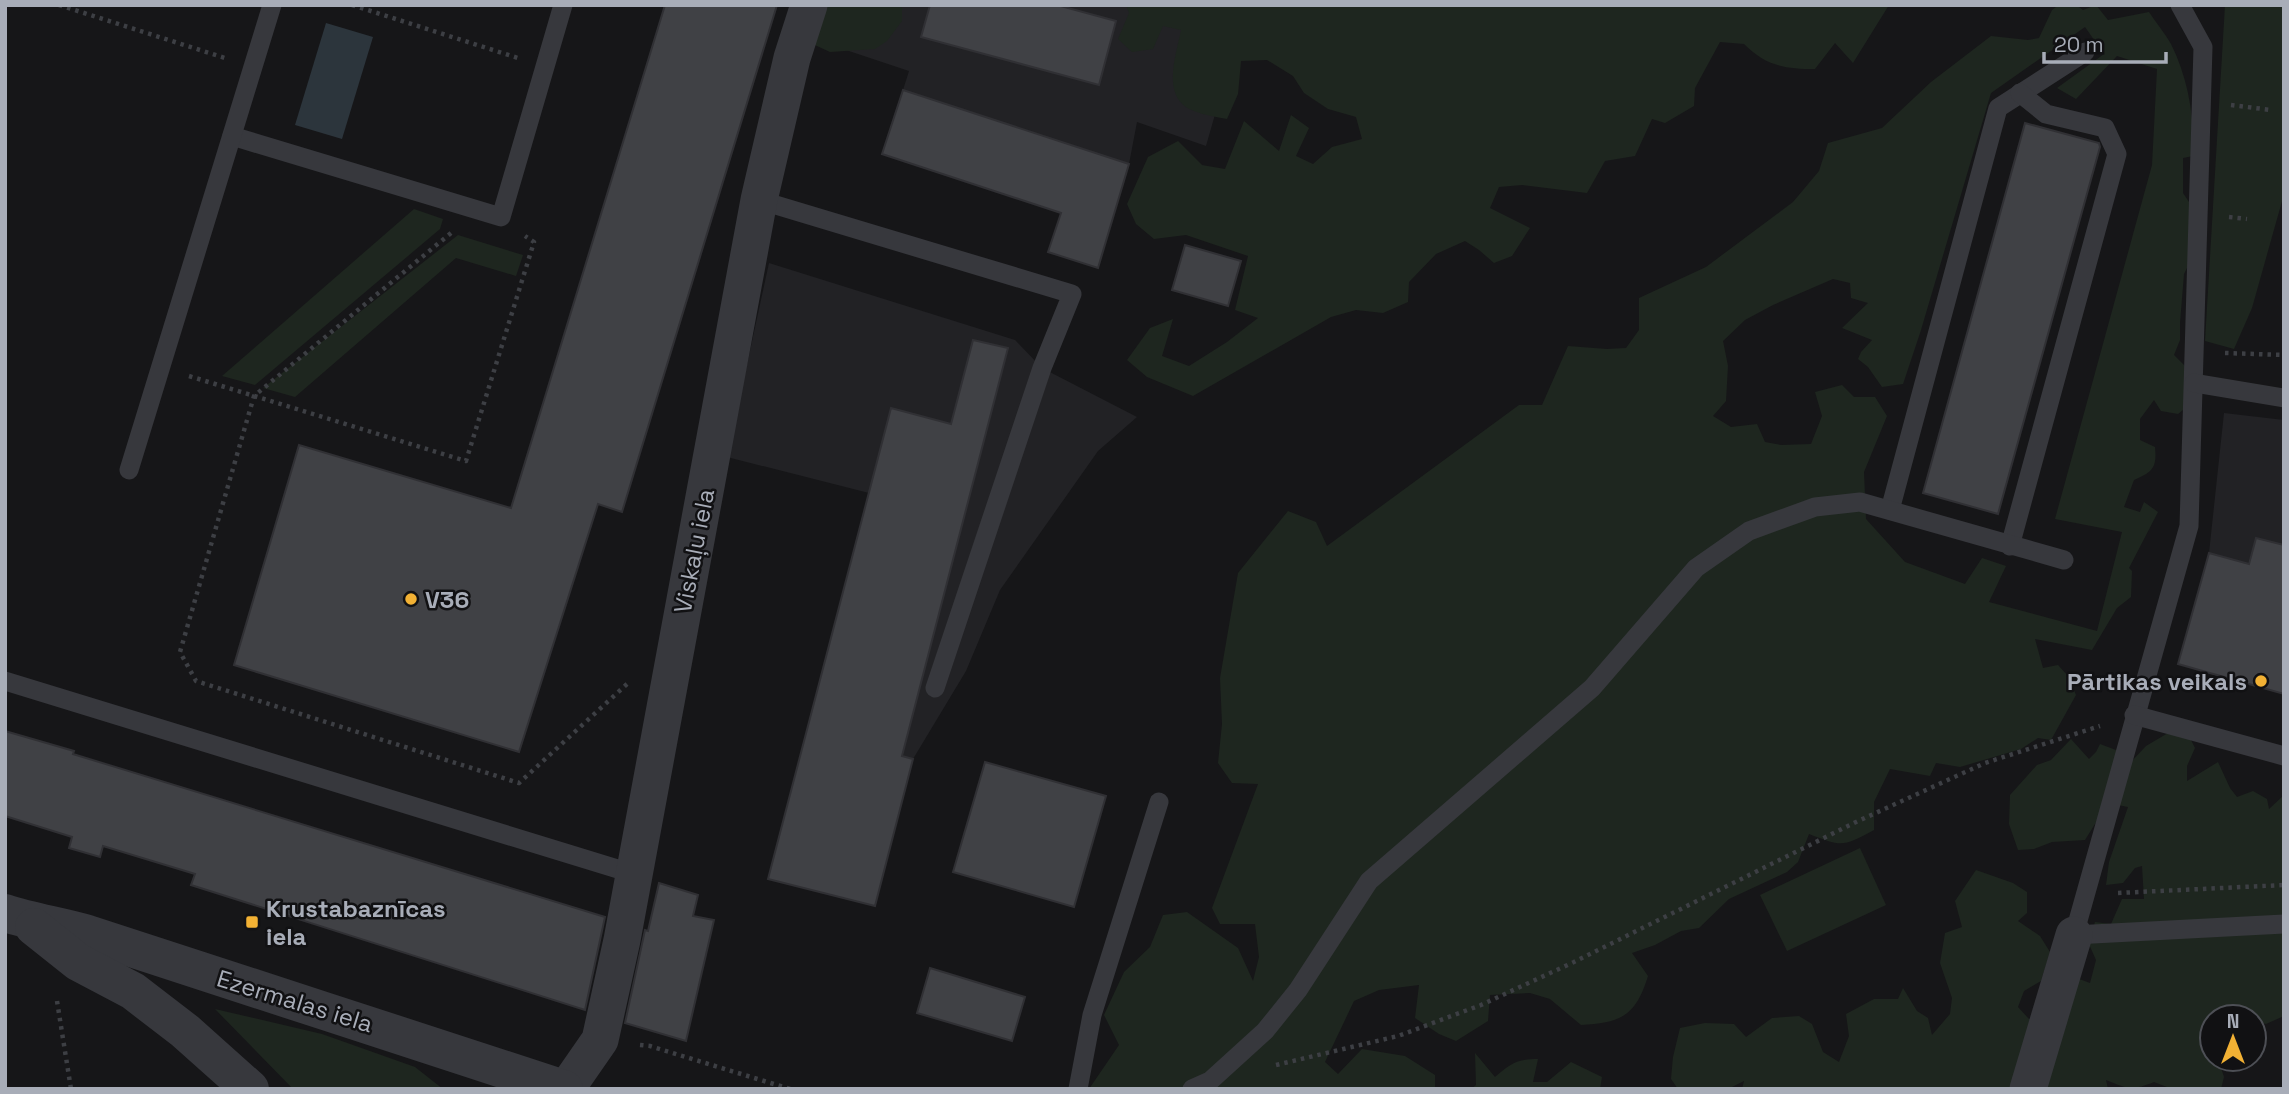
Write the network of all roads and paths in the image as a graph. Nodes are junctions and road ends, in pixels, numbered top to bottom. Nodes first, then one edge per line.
1 (60, 5) edge
2 (272, 5) edge
3 (352, 5) edge
4 (563, 5) edge
5 (809, 5) edge
6 (2180, 5) edge
7 (2085, 52) dead end
8 (545, 66) junction
9 (253, 67) junction
10 (2020, 93) junction
11 (2227, 105) dead end
12 (2271, 110) dead end
13 (232, 136) junction
14 (759, 200) junction
15 (479, 211) junction
16 (2218, 216) dead end
17 (501, 217) junction
18 (2247, 219) dead end
19 (2222, 353) dead end
20 (2284, 355) edge
21 (161, 367) junction
22 (2194, 383) junction
23 (254, 396) junction
24 (2284, 398) edge
25 (129, 470) dead end
26 (1890, 510) junction
27 (2010, 546) junction
28 (2064, 560) dead end
29 (5, 681) edge
30 (631, 681) dead end
31 (935, 688) dead end
32 (2134, 715) junction
33 (2284, 755) edge
34 (1159, 802) dead end
35 (634, 874) junction
36 (2284, 885) edge
37 (2085, 894) junction
38 (15, 916) edge
39 (2284, 924) edge
40 (2074, 935) junction
41 (57, 1001) dead end
42 (600, 1040) junction
43 (1201, 1085) edge
44 (71, 1089) edge
45 (250, 1089) edge
46 (565, 1089) edge
47 (790, 1089) edge
48 (1078, 1089) edge
49 (2028, 1089) edge

1 - 9 path
2 - 9 lane
3 - 8 path
4 - 8 lane
5 - 14 street, Viskaļu iela
6 - 22 lane
7 - 10 lane
8 - 17 lane
9 - 13 lane
10 - 26 lane
10 - 27 lane
11 - 12 path
13 - 15 lane
13 - 21 lane
14 - 31 lane
14 - 35 street, Viskaļu iela
15 - 17 lane
15 - 23 path
16 - 18 path
17 - 23 path
19 - 20 path
21 - 23 path
21 - 25 lane
22 - 24 lane
22 - 32 lane
23 - 30 path
26 - 27 lane
26 - 43 lane
27 - 28 lane
29 - 35 lane
32 - 33 lane
32 - 37 lane
32 - 43 path
34 - 48 lane
35 - 42 street, Viskaļu iela
36 - 37 path
37 - 40 lane
38 - 45 street, Ezermalas iela
38 - 46 street, Ezermalas iela
39 - 40 lane
40 - 49 street
41 - 44 path
42 - 46 street, Viskaļu iela
42 - 47 path

